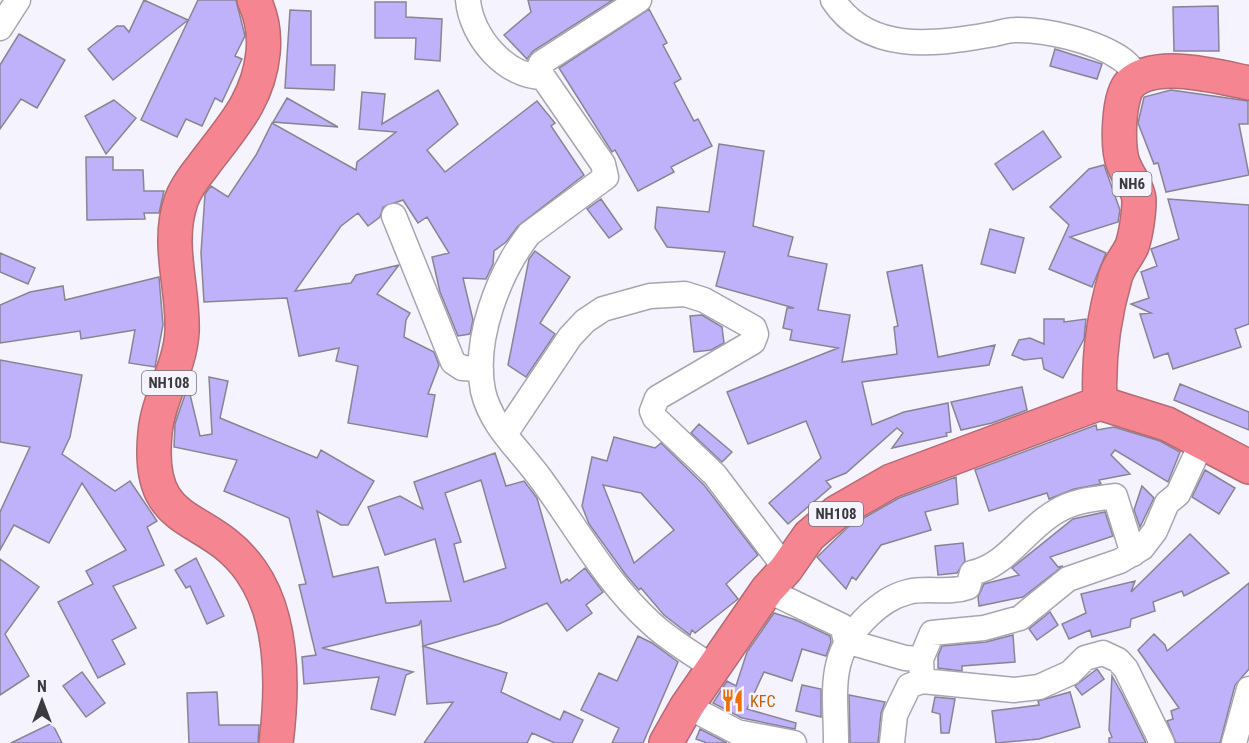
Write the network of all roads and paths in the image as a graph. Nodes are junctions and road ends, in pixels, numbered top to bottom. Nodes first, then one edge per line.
1 (18, 0) edge
2 (254, 0) edge
3 (468, 0) edge
4 (639, 0) edge
5 (833, 0) edge
6 (0, 28) edge
7 (543, 77) junction
8 (1140, 78) junction
9 (1249, 83) edge
10 (394, 216) dead end
11 (481, 369) junction
12 (1100, 403) junction
13 (505, 434) junction
14 (1202, 442) junction
15 (1249, 467) edge
16 (1133, 554) junction
17 (776, 579) junction
18 (846, 641) junction
19 (714, 668) junction
20 (922, 670) junction
21 (1249, 689) edge
22 (687, 706) junction
23 (276, 743) edge
24 (666, 743) edge
25 (794, 743) edge
26 (836, 743) edge
27 (892, 743) edge
28 (1162, 743) edge
29 (1234, 743) edge

1 - 6 street
2 - 23 highway, NH108
3 - 7 street
4 - 7 street
5 - 8 street
7 - 11 street
8 - 9 highway
8 - 12 highway, NH6
10 - 11 street
11 - 13 street
12 - 14 highway
12 - 17 highway, NH108
13 - 17 street
13 - 19 street
14 - 15 highway
14 - 16 street
16 - 18 street
16 - 20 street
17 - 18 street
17 - 19 highway, NH108
18 - 20 street
18 - 26 street
19 - 22 highway, NH108
20 - 27 street
20 - 28 street
21 - 29 street
22 - 24 highway, NH108
22 - 25 street

